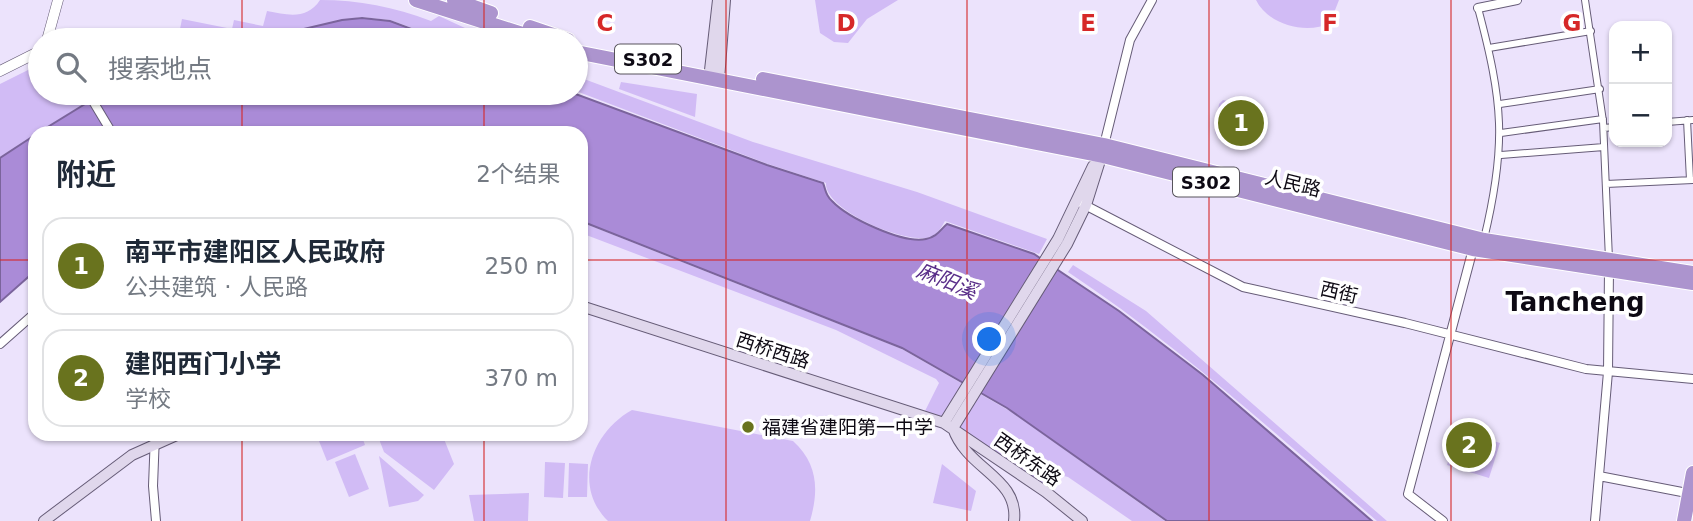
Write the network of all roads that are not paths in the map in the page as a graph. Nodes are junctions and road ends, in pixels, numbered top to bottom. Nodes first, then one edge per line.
1 (58, 0) edge
2 (416, 0) edge
3 (454, 0) edge
4 (718, 0) edge
5 (726, 0) edge
6 (1152, 0) edge
7 (1517, 0) edge
8 (1585, 0) edge
9 (1478, 8) joint
10 (50, 28) edge
11 (504, 28) edge
12 (534, 28) edge
13 (1591, 31) junction
14 (588, 47) edge
15 (1489, 48) junction
16 (588, 54) edge
17 (28, 57) edge
18 (0, 71) edge
19 (715, 75) junction
20 (1600, 89) junction
21 (1500, 104) junction
22 (95, 105) edge
23 (1603, 118) junction
24 (1690, 120) edge
25 (1672, 122) edge
26 (108, 126) edge
27 (1604, 128) junction
28 (1609, 128) edge
29 (1501, 133) junction
30 (1604, 147) junction
31 (1101, 152) junction
32 (1501, 155) junction
33 (1691, 180) edge
34 (1606, 184) junction
35 (1082, 203) junction
36 (1477, 242) junction
37 (1609, 266) junction
38 (1693, 273) edge
39 (1693, 283) edge
40 (588, 308) edge
41 (28, 319) edge
42 (1451, 337) junction
43 (0, 344) edge
44 (1608, 372) junction
45 (1693, 379) edge
46 (951, 421) junction
47 (151, 441) edge
48 (154, 441) edge
49 (1693, 473) edge
50 (1599, 476) junction
51 (1690, 493) edge
52 (44, 521) edge
53 (156, 521) edge
54 (1014, 521) edge
55 (1082, 521) edge
56 (1443, 521) edge
57 (1595, 521) edge
58 (1684, 521) edge

1 - 10 street
2 - 11 highway
3 - 12 highway
4 - 19 main road
5 - 19 main road
6 - 31 street
7 - 9 street
8 - 13 street
9 - 15 street
13 - 15 street
13 - 20 street
14 - 19 highway, S302
15 - 21 street
16 - 19 highway, S302
17 - 18 street
19 - 31 highway, 人民路 / S302
20 - 21 street
20 - 23 street
21 - 29 street
22 - 26 street
23 - 27 street
23 - 29 street
24 - 25 street
24 - 33 street
27 - 28 street
27 - 30 street
29 - 32 street
30 - 32 street
30 - 34 street
31 - 35 main road
31 - 36 highway, 人民路 / S302
32 - 36 street
33 - 34 street
34 - 37 street
35 - 42 street, 西街
35 - 46 main road
36 - 37 highway, 人民路 / S302
36 - 42 street
37 - 38 highway, 人民路 / S302
37 - 39 highway, 人民路 / S302
37 - 44 street
40 - 46 main road, 西桥西路
41 - 43 street
42 - 44 street, 西街
42 - 56 street
44 - 45 street, 西街
44 - 50 street
46 - 54 main road
46 - 55 main road, 西桥东路
47 - 52 main road
48 - 53 street
49 - 51 highway
50 - 51 street
50 - 57 street
51 - 58 highway

